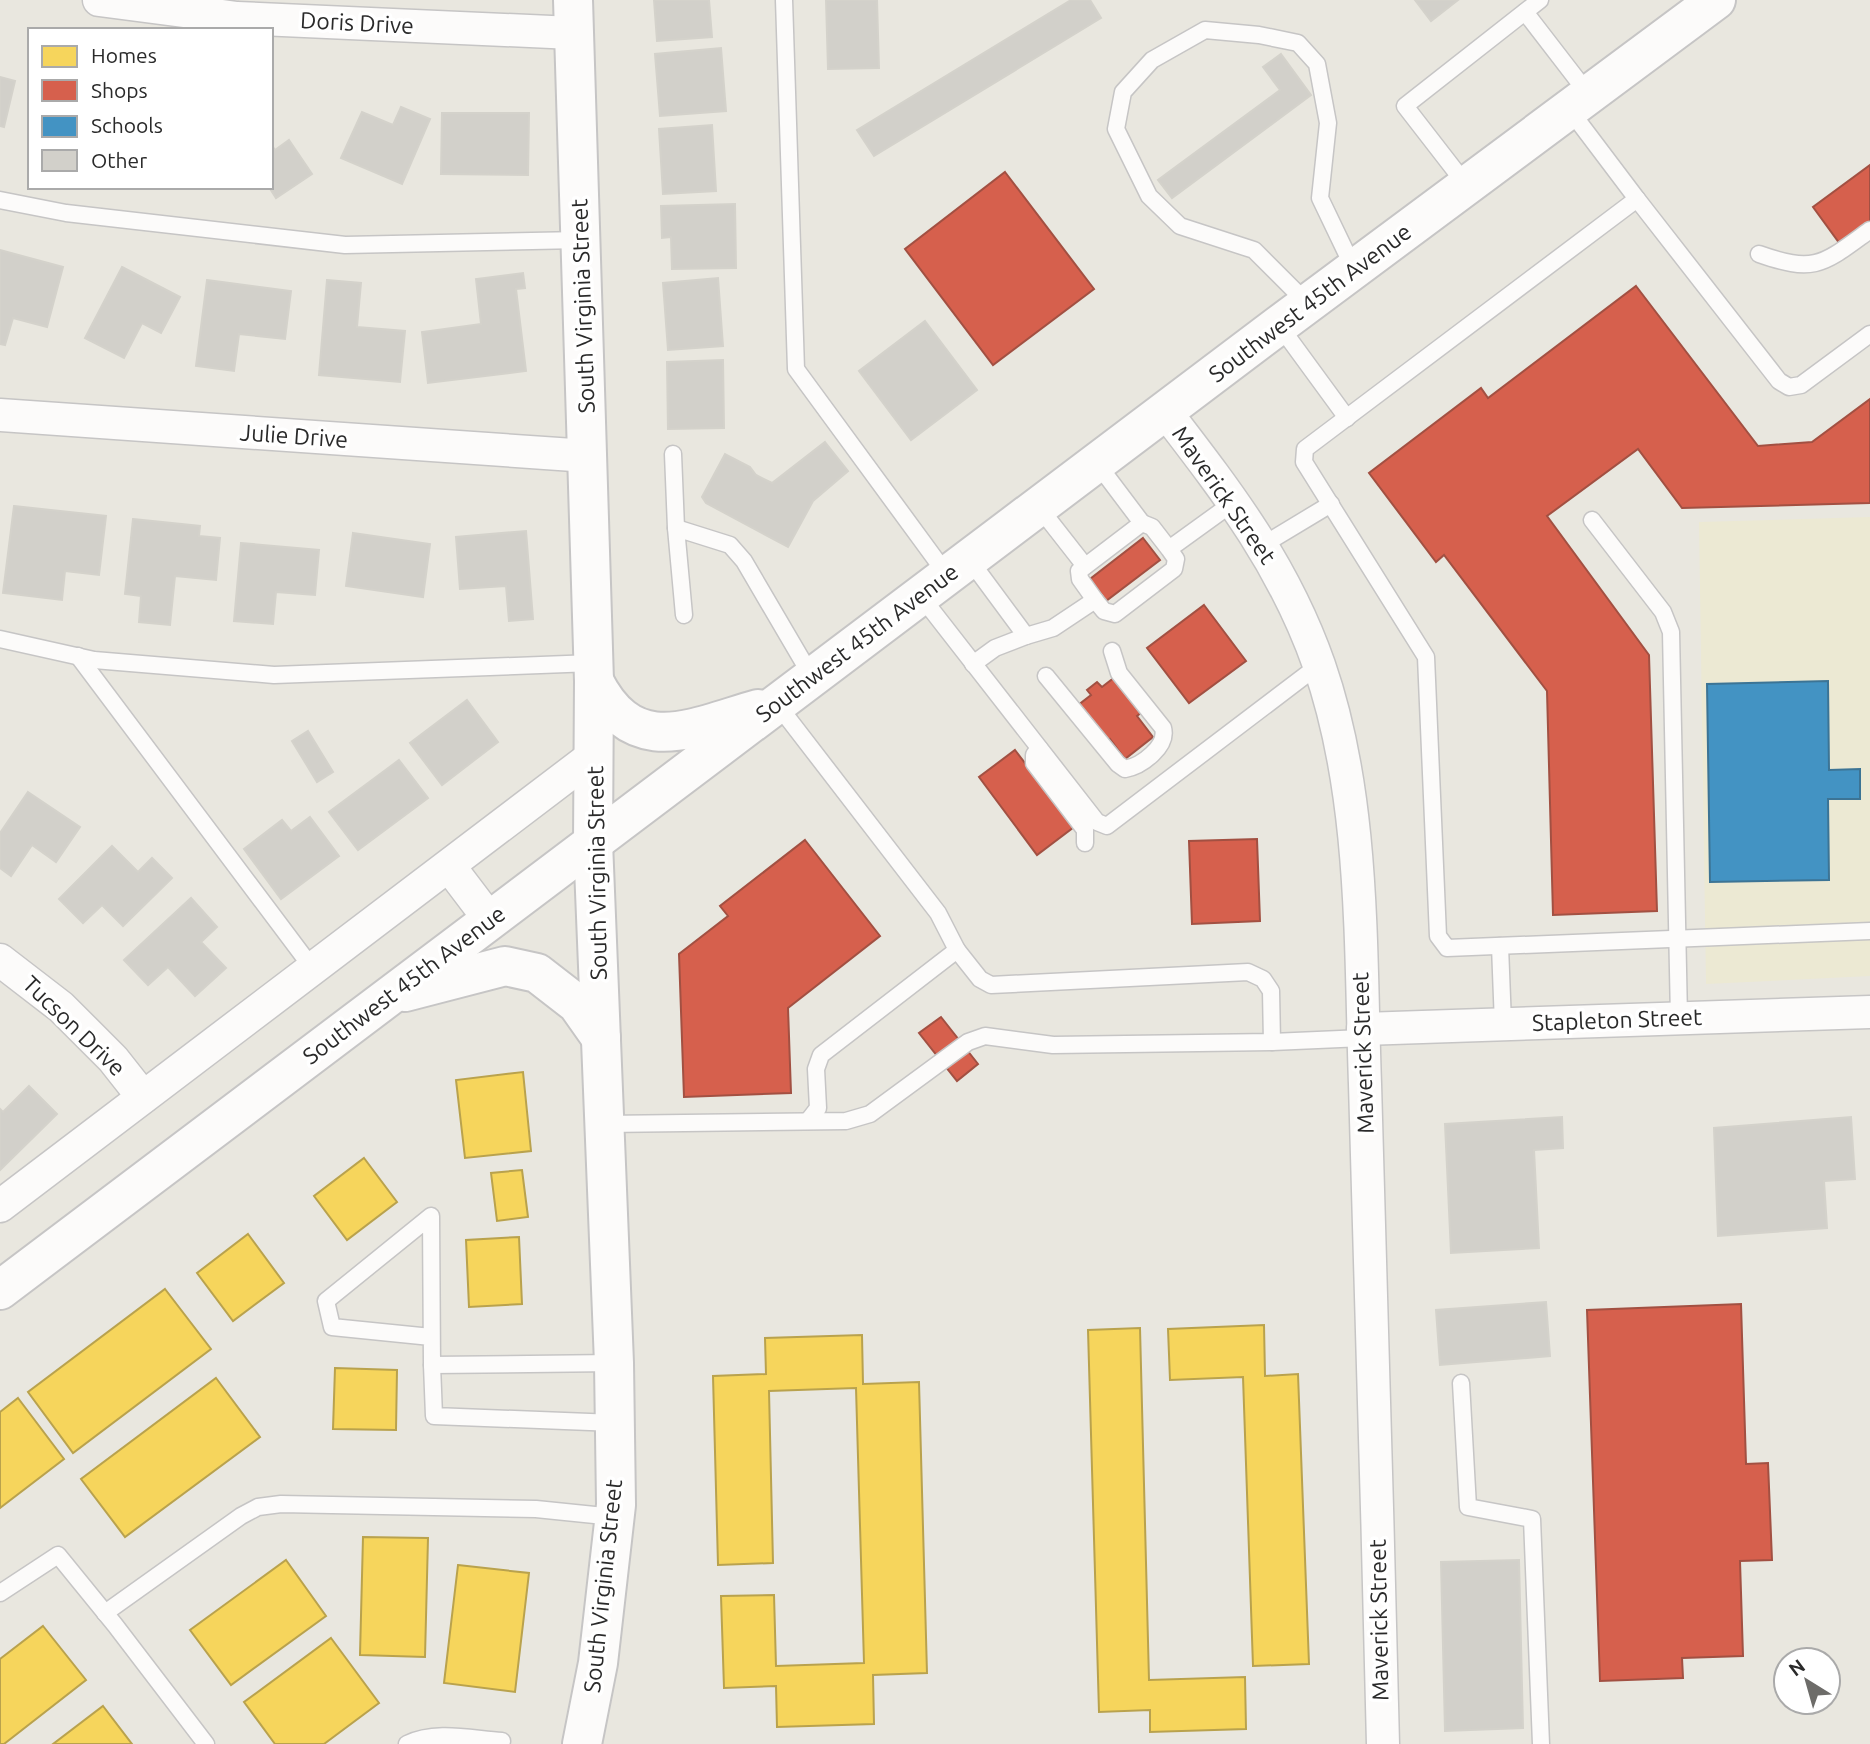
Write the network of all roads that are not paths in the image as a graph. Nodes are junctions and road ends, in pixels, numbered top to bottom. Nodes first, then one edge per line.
1 (99, 0) edge
2 (784, 0) edge
3 (1540, 0) edge
4 (1716, 0) edge
5 (1525, 12) junction
6 (573, 17) edge
7 (1579, 102) junction
8 (1466, 186) junction
9 (1637, 199) junction
10 (0, 201) edge
11 (1870, 230) edge
12 (580, 240) junction
13 (1759, 254) dead end
14 (1354, 270) junction
15 (1293, 315) junction
16 (1870, 334) edge
17 (1165, 411) junction
18 (0, 415) edge
19 (1347, 418) junction
20 (673, 454) dead end
21 (588, 457) junction
22 (1096, 462) junction
23 (1234, 502) junction
24 (1331, 504) junction
25 (1038, 506) junction
26 (1592, 520) dead end
27 (1142, 523) junction
28 (676, 528) junction
29 (1263, 545) junction
30 (1169, 549) junction
31 (1095, 564) junction
32 (945, 576) junction
33 (1095, 600) junction
34 (684, 614) dead end
35 (1026, 636) junction
36 (0, 639) edge
37 (1112, 652) dead end
38 (78, 656) junction
39 (973, 664) junction
40 (1319, 665) junction
41 (593, 672) junction
42 (1046, 676) dead end
43 (812, 677) junction
44 (777, 704) junction
45 (1039, 748) junction
46 (594, 755) junction
47 (593, 842) junction
48 (1085, 843) dead end
49 (449, 866) junction
50 (490, 920) junction
51 (1870, 931) edge
52 (1678, 938) junction
53 (1500, 946) junction
54 (957, 950) junction
55 (0, 960) edge
56 (313, 969) junction
57 (390, 996) junction
58 (1870, 1012) edge
59 (1679, 1018) junction
60 (1503, 1024) junction
61 (1363, 1034) junction
62 (601, 1038) junction
63 (1272, 1042) junction
64 (144, 1097) junction
65 (808, 1121) junction
66 (604, 1124) junction
67 (0, 1206) edge
68 (0, 1290) edge
69 (431, 1337) junction
70 (614, 1363) junction
71 (432, 1365) junction
72 (1461, 1383) dead end
73 (615, 1423) junction
74 (614, 1517) junction
75 (0, 1593) edge
76 (105, 1613) junction
77 (502, 1741) dead end
78 (206, 1744) edge
79 (407, 1744) edge
80 (582, 1744) edge
81 (1383, 1744) edge
82 (1541, 1744) edge

1 - 6 street, Doris Drive
2 - 32 lane
3 - 5 lane
4 - 7 main road, Southwest 45th Avenue
5 - 7 lane
5 - 8 lane
6 - 12 main road, South Virginia Street
7 - 8 main road, Southwest 45th Avenue
7 - 9 lane
8 - 14 main road, Southwest 45th Avenue
9 - 16 lane
9 - 19 lane
10 - 12 lane
11 - 13 lane
12 - 21 main road, South Virginia Street
14 - 15 main road, Southwest 45th Avenue
14 - 15 lane
15 - 17 main road, Southwest 45th Avenue
15 - 19 lane
17 - 22 main road, Southwest 45th Avenue
17 - 23 street, Maverick Street
18 - 21 street, Julie Drive
19 - 24 lane
20 - 28 lane
21 - 41 main road, South Virginia Street
22 - 25 main road, Southwest 45th Avenue
22 - 27 lane
23 - 29 street, Maverick Street
23 - 30 lane
24 - 29 lane
24 - 53 lane
25 - 31 lane
25 - 32 main road, Southwest 45th Avenue
26 - 52 lane
27 - 30 lane
27 - 31 lane
28 - 34 lane
28 - 43 lane
29 - 40 street, Maverick Street
30 - 33 lane
31 - 33 lane
32 - 35 lane
32 - 39 lane
32 - 43 main road, Southwest 45th Avenue
33 - 35 lane
35 - 39 lane
36 - 38 lane
37 - 42 lane
38 - 41 lane
38 - 56 lane
39 - 45 lane
40 - 45 lane
40 - 61 street, Maverick Street
41 - 44 main road
41 - 46 main road, South Virginia Street
43 - 44 main road, Southwest 45th Avenue
44 - 47 main road, Southwest 45th Avenue
44 - 54 lane
45 - 48 lane
46 - 47 main road, South Virginia Street
46 - 49 street
47 - 50 main road, Southwest 45th Avenue
47 - 62 main road, South Virginia Street
49 - 50 street
49 - 56 street
50 - 57 main road, Southwest 45th Avenue
51 - 52 lane
52 - 53 lane
52 - 59 lane
53 - 60 lane
54 - 63 lane
54 - 65 lane
55 - 64 street, Tucson Drive
56 - 64 street
57 - 62 main road
57 - 68 main road, Southwest 45th Avenue
58 - 59 street, Stapleton Street
59 - 60 street, Stapleton Street
60 - 61 street, Stapleton Street
61 - 63 lane
61 - 81 street, Maverick Street
62 - 66 main road, South Virginia Street
63 - 65 lane
64 - 67 street
65 - 66 lane
66 - 70 main road, South Virginia Street
69 - 69 lane
69 - 71 lane
70 - 71 lane
70 - 73 main road, South Virginia Street
71 - 73 lane
72 - 82 lane
73 - 74 main road, South Virginia Street
74 - 76 lane
74 - 80 main road, South Virginia Street
75 - 76 lane
76 - 78 lane
77 - 79 lane

